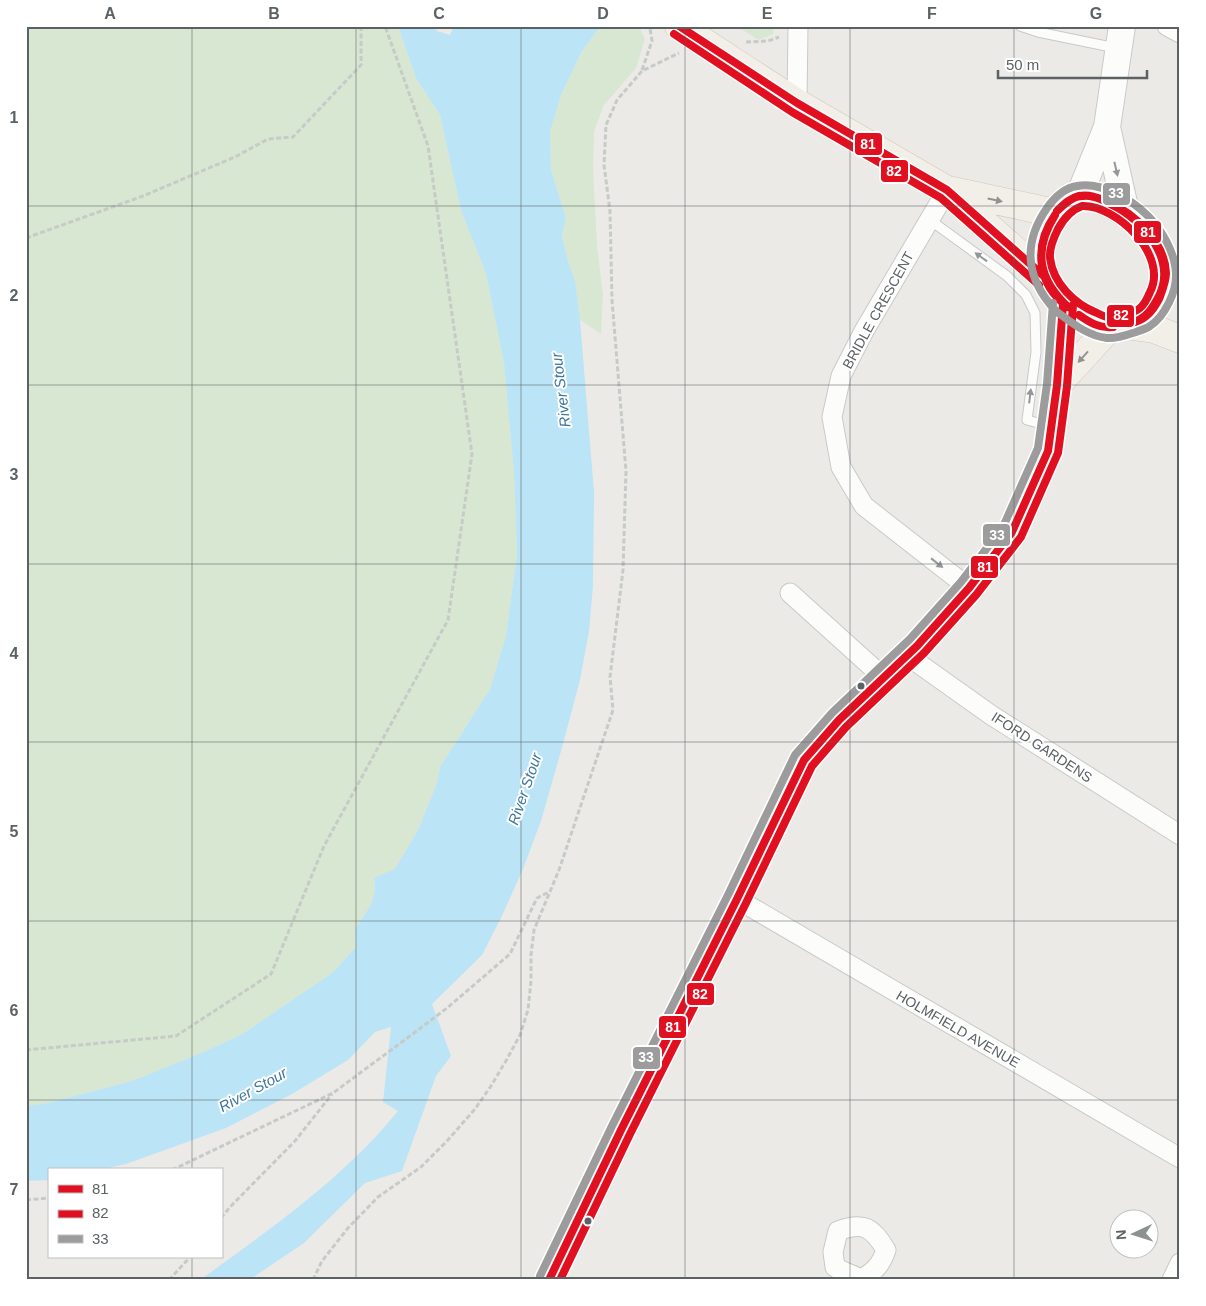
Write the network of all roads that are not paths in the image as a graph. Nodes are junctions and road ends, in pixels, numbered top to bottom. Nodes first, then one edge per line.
1 (1020, 26) edge
2 (1168, 26) edge
3 (686, 31) edge
4 (798, 31) edge
5 (1180, 34) edge
6 (1120, 38) edge
7 (797, 103) junction
8 (1106, 127) junction
9 (947, 190) junction
10 (1079, 196) junction
11 (1126, 212) junction
12 (1055, 213) junction
13 (930, 220) junction
14 (1046, 278) junction
15 (1170, 289) edge
16 (1063, 304) junction
17 (1117, 326) junction
18 (1180, 328) edge
19 (1180, 339) edge
20 (1058, 385) junction
21 (1052, 427) junction
22 (969, 588) junction
23 (790, 594) dead end
24 (908, 656) junction
25 (883, 677) junction
26 (1180, 834) edge
27 (737, 899) junction
28 (1180, 1158) edge
29 (1180, 1262) edge
30 (549, 1280) edge
31 (1172, 1280) edge

1 - 6 lane
2 - 5 street
3 - 7 main road
4 - 7 street
6 - 8 street
7 - 9 main road
8 - 10 street
8 -> 11 street
9 -> 12 main road
9 - 13 street, BRIDLE CRESCENT
9 - 14 main road
10 - 11 main road
10 - 12 main road
11 - 15 main road
12 - 14 main road
21 -> 13 lane
13 -> 22 street, BRIDLE CRESCENT
14 - 16 main road
15 - 17 main road
15 - 18 main road
16 - 17 main road
16 - 20 main road
17 - 19 main road
17 -> 20 main road
20 - 21 main road
21 - 22 main road
22 - 24 main road
23 - 25 street
24 - 25 main road
24 - 26 street, IFORD GARDENS
25 - 27 main road
27 - 28 street, HOLMFIELD AVENUE
27 - 30 main road
29 - 31 street

